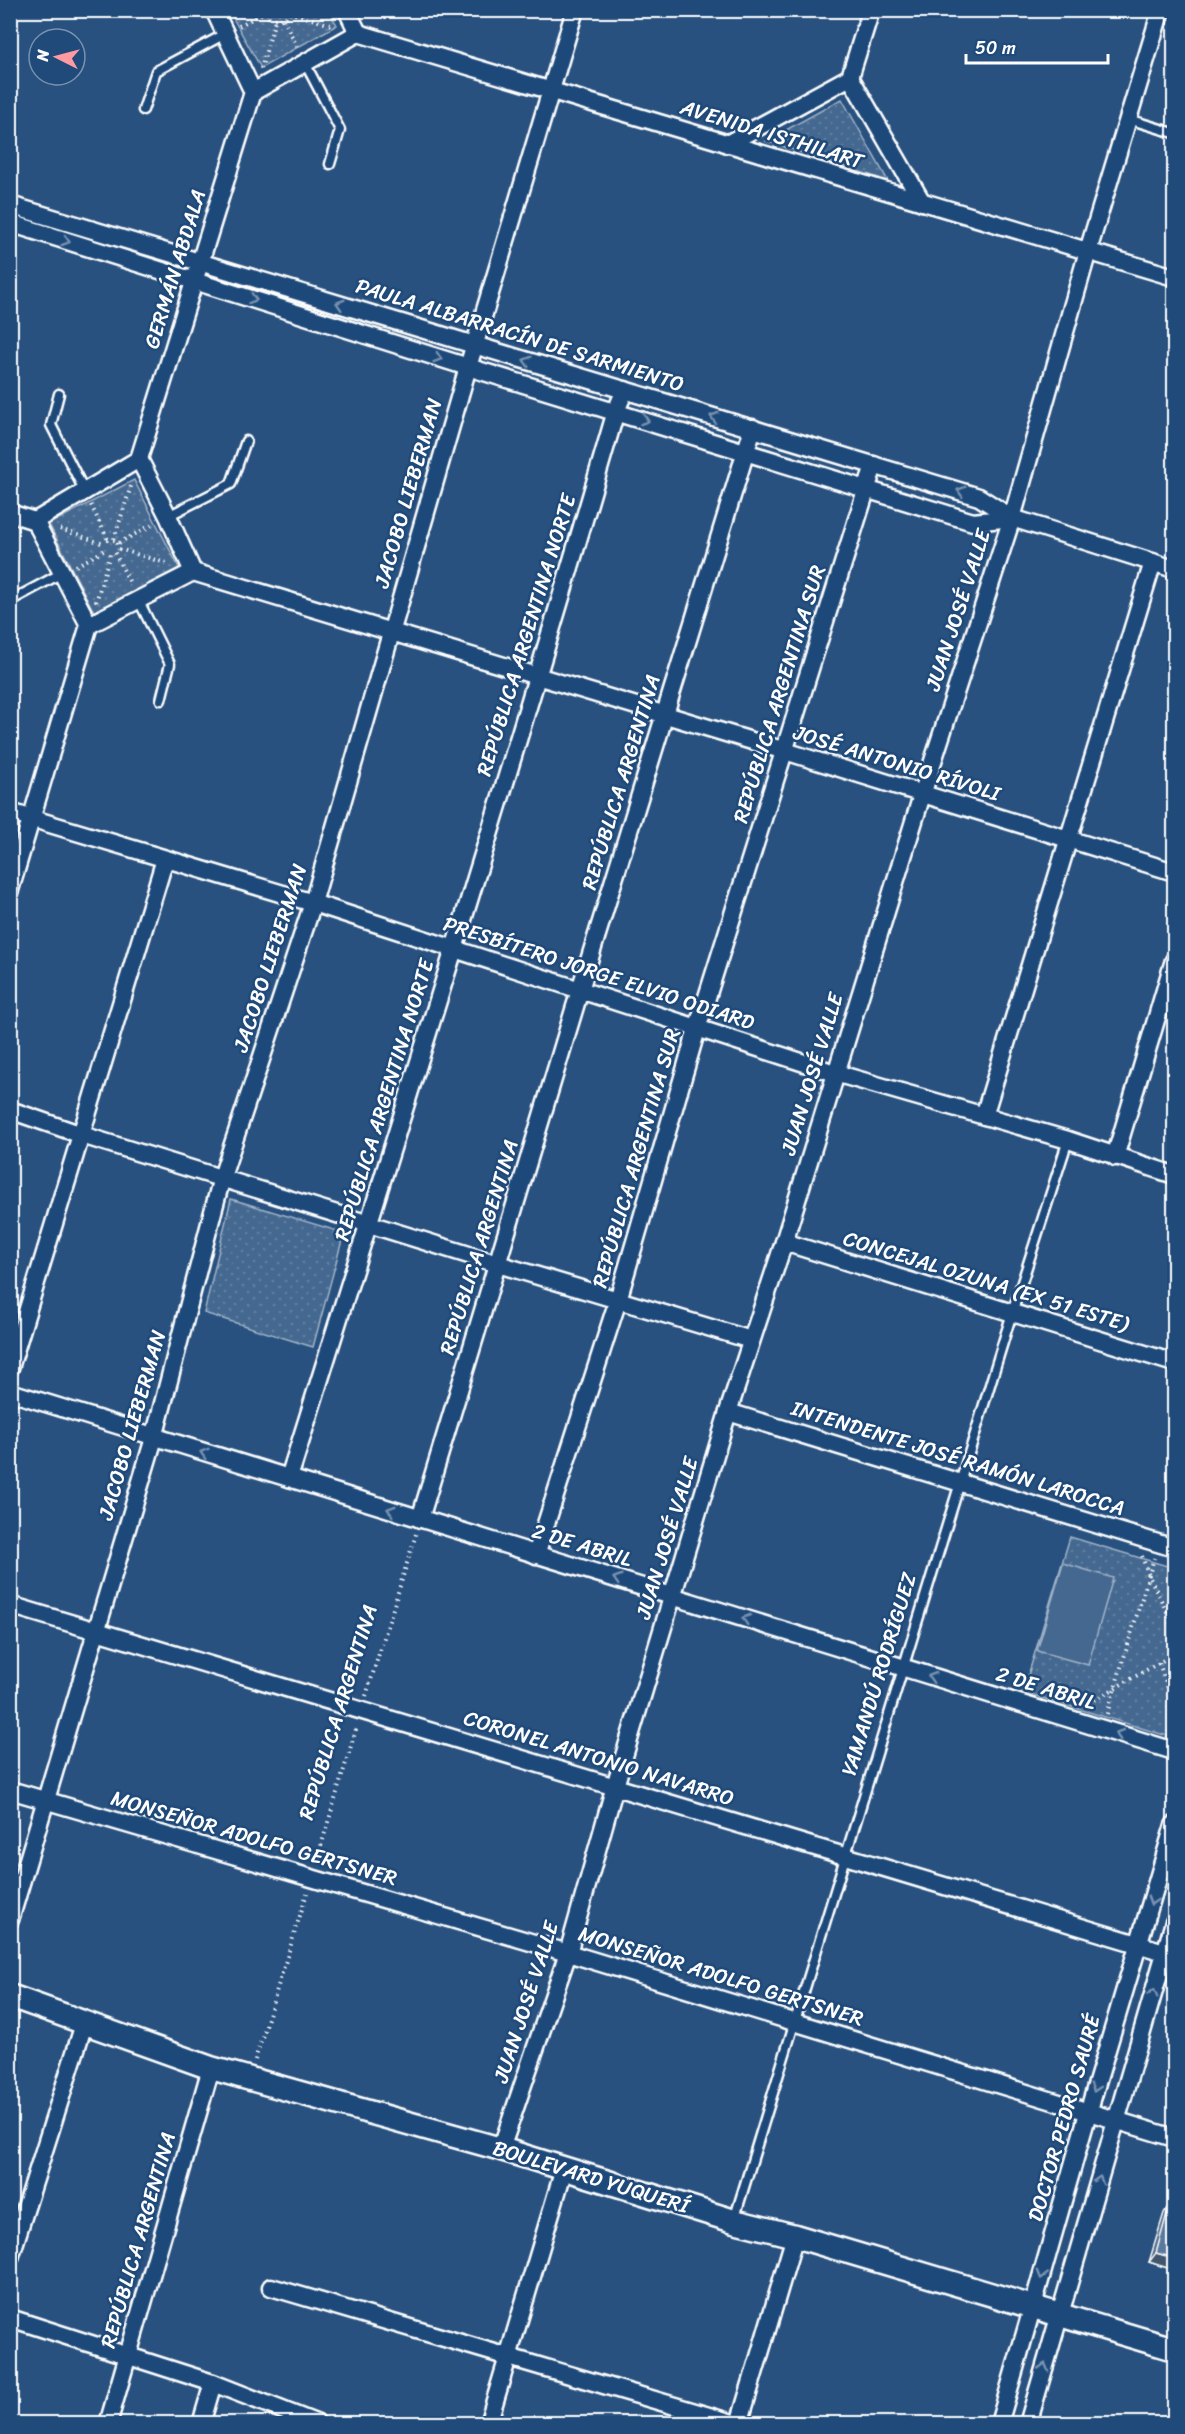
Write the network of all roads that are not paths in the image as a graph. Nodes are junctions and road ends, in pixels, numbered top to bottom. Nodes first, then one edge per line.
1 (214, 10) edge
2 (347, 10) edge
3 (575, 10) edge
4 (872, 10) edge
5 (1161, 10) edge
6 (225, 33) junction
7 (358, 33) junction
8 (305, 63) junction
9 (850, 77) junction
10 (254, 92) junction
11 (552, 92) junction
12 (143, 110) dead end
13 (1128, 119) junction
14 (1174, 133) edge
15 (727, 144) junction
16 (330, 164) dead end
17 (922, 202) junction
18 (10, 205) edge
19 (10, 223) edge
20 (1088, 251) junction
21 (201, 262) junction
22 (1174, 278) edge
23 (195, 281) junction
24 (475, 345) junction
25 (468, 367) junction
26 (625, 390) junction
27 (59, 394) dead end
28 (616, 411) junction
29 (753, 428) junction
30 (246, 441) dead end
31 (746, 452) junction
32 (139, 459) junction
33 (874, 465) junction
34 (866, 490) junction
35 (85, 492) junction
36 (10, 513) edge
37 (168, 516) junction
38 (1012, 518) junction
39 (35, 521) junction
40 (1153, 562) junction
41 (1174, 569) edge
42 (193, 572) junction
43 (62, 573) junction
44 (138, 599) junction
45 (10, 601) edge
46 (89, 625) junction
47 (391, 632) junction
48 (538, 678) junction
49 (160, 700) dead end
50 (666, 716) junction
51 (785, 751) junction
52 (921, 795) junction
53 (10, 812) edge
54 (31, 820) junction
55 (1070, 840) junction
56 (165, 859) junction
57 (1174, 872) edge
58 (10, 890) edge
59 (313, 903) junction
60 (455, 949) junction
61 (1174, 960) edge
62 (580, 990) junction
63 (697, 1029) junction
64 (835, 1073) junction
65 (10, 1110) edge
66 (984, 1116) junction
67 (82, 1135) junction
68 (1068, 1140) junction
69 (1115, 1157) junction
70 (1174, 1174) edge
71 (222, 1178) junction
72 (369, 1224) junction
73 (784, 1242) junction
74 (498, 1264) junction
75 (618, 1300) junction
76 (1012, 1313) junction
77 (751, 1340) junction
78 (1174, 1363) edge
79 (10, 1368) edge
80 (10, 1392) edge
81 (729, 1412) junction
82 (154, 1438) junction
83 (289, 1478) junction
84 (961, 1482) junction
85 (420, 1519) junction
86 (1167, 1545) edge
87 (536, 1555) junction
88 (673, 1596) junction
89 (10, 1605) edge
90 (96, 1630) junction
91 (905, 1668) junction
92 (1174, 1751) edge
93 (615, 1786) junction
94 (10, 1790) edge
95 (45, 1801) junction
96 (1174, 1825) edge
97 (848, 1856) junction
98 (10, 1920) edge
99 (1174, 1922) edge
100 (1139, 1944) junction
101 (568, 1953) junction
102 (1170, 1953) edge
103 (10, 1996) edge
104 (797, 2023) junction
105 (84, 2024) junction
106 (211, 2068) junction
107 (1088, 2113) junction
108 (1116, 2121) junction
109 (1174, 2138) edge
110 (501, 2149) junction
111 (564, 2169) junction
112 (734, 2221) junction
113 (795, 2236) junction
114 (10, 2258) edge
115 (270, 2287) dead end
116 (1033, 2306) junction
117 (1059, 2315) junction
118 (10, 2318) edge
119 (1174, 2349) edge
120 (129, 2356) junction
121 (508, 2357) junction
122 (213, 2383) junction
123 (108, 2424) edge
124 (201, 2424) edge
125 (318, 2424) edge
126 (488, 2424) edge
127 (737, 2424) edge
128 (999, 2424) edge
129 (1028, 2424) edge

1 - 6 street
2 - 7 street
3 - 11 street, JACOBO LIEBERMAN
4 - 9 street
5 - 13 street, JUAN JOSÉ VALLE
6 - 10 street
6 - 12 lane
7 - 8 street
7 - 11 street, AVENIDA ISTHILART
8 - 10 street
8 - 16 lane
9 - 15 street
9 - 17 street
10 - 21 street, GERMÁN ABDALA
11 - 15 street, AVENIDA ISTHILART
11 - 24 street, JACOBO LIEBERMAN
13 - 14 lane
13 - 20 street, JUAN JOSÉ VALLE
15 - 17 street, AVENIDA ISTHILART
17 - 20 street, AVENIDA ISTHILART
18 - 21 street, PAULA ALBARRACÍN DE SARMIENTO
19 -> 23 street, PAULA ALBARRACÍN DE SARMIENTO
20 - 22 street, AVENIDA ISTHILART
20 - 38 street, JUAN JOSÉ VALLE
21 - 23 street, GERMÁN ABDALA
24 -> 21 street, PAULA ALBARRACÍN DE SARMIENTO
23 -> 25 street, PAULA ALBARRACÍN DE SARMIENTO
23 - 32 street, GERMÁN ABDALA
24 - 25 street, JACOBO LIEBERMAN
26 -> 24 street, PAULA ALBARRACÍN DE SARMIENTO
25 - 28 street, PAULA ALBARRACÍN DE SARMIENTO
25 - 47 street, JACOBO LIEBERMAN
26 - 28 street, REPÚBLICA ARGENTINA NORTE
29 -> 26 street, PAULA ALBARRACÍN DE SARMIENTO
27 - 35 lane
28 -> 31 street, PAULA ALBARRACÍN DE SARMIENTO
28 - 48 street, REPÚBLICA ARGENTINA NORTE
29 - 31 street, REPÚBLICA ARGENTINA
29 - 33 street, PAULA ALBARRACÍN DE SARMIENTO
30 - 37 lane
31 - 34 street, PAULA ALBARRACÍN DE SARMIENTO
31 - 50 street, REPÚBLICA ARGENTINA
32 - 35 street
32 - 37 street
33 - 34 street, REPÚBLICA ARGENTINA SUR
38 -> 33 street, PAULA ALBARRACÍN DE SARMIENTO
34 - 38 street, PAULA ALBARRACÍN DE SARMIENTO
34 - 51 street, REPÚBLICA ARGENTINA SUR
35 - 39 street
36 - 39 street
37 - 42 street
38 - 40 street, PAULA ALBARRACÍN DE SARMIENTO
38 - 52 street, JUAN JOSÉ VALLE
39 - 43 street
40 - 41 street, PAULA ALBARRACÍN DE SARMIENTO
40 - 55 street
42 - 44 street
42 - 47 street, JOSÉ ANTONIO RÍVOLI
43 - 45 lane
43 - 46 street
44 - 46 street
44 - 49 lane
46 - 54 street
47 - 48 street, JOSÉ ANTONIO RÍVOLI
47 - 59 street, JACOBO LIEBERMAN
48 - 50 street, JOSÉ ANTONIO RÍVOLI
48 - 60 street, REPÚBLICA ARGENTINA NORTE
50 - 51 street, JOSÉ ANTONIO RÍVOLI
50 - 62 street, REPÚBLICA ARGENTINA
51 - 52 street, JOSÉ ANTONIO RÍVOLI
51 - 63 street, REPÚBLICA ARGENTINA SUR
52 - 55 street, JOSÉ ANTONIO RÍVOLI
52 - 64 street, JUAN JOSÉ VALLE
53 - 54 street, PRESBÍTERO JORGE ELVIO ODIARD
54 - 56 street, PRESBÍTERO JORGE ELVIO ODIARD
54 - 58 street
55 - 57 street, JOSÉ ANTONIO RÍVOLI
55 - 66 street
56 - 59 street, PRESBÍTERO JORGE ELVIO ODIARD
56 - 67 street
59 - 60 street, PRESBÍTERO JORGE ELVIO ODIARD
59 - 71 street, JACOBO LIEBERMAN
60 - 62 street, PRESBÍTERO JORGE ELVIO ODIARD
60 - 72 street, REPÚBLICA ARGENTINA NORTE
61 - 69 street
62 - 63 street, PRESBÍTERO JORGE ELVIO ODIARD
62 - 74 street, REPÚBLICA ARGENTINA
63 - 64 street, PRESBÍTERO JORGE ELVIO ODIARD
63 - 75 street, REPÚBLICA ARGENTINA SUR
64 - 66 street, PRESBÍTERO JORGE ELVIO ODIARD
64 - 73 street, JUAN JOSÉ VALLE
65 - 67 street
66 - 68 street, PRESBÍTERO JORGE ELVIO ODIARD
67 - 71 street
67 - 79 street
68 - 69 street, PRESBÍTERO JORGE ELVIO ODIARD
68 - 76 lane, YAMANDÚ RODRÍGUEZ
69 - 70 street, PRESBÍTERO JORGE ELVIO ODIARD
71 - 72 street
71 - 82 street, JACOBO LIEBERMAN
72 - 74 street
72 - 83 street, REPÚBLICA ARGENTINA NORTE
73 - 76 street, CONCEJAL OZUNA (EX 51 ESTE)
73 - 77 street, JUAN JOSÉ VALLE
74 - 75 street
74 - 85 street, REPÚBLICA ARGENTINA
75 - 77 street
75 - 87 street, REPÚBLICA ARGENTINA SUR
76 - 78 street, CONCEJAL OZUNA (EX 51 ESTE)
76 - 84 lane, YAMANDÚ RODRÍGUEZ
77 - 81 street, JUAN JOSÉ VALLE
80 - 82 street, 2 DE ABRIL
81 - 84 street, INTENDENTE JOSÉ RAMÓN LAROCCA
81 - 88 street, JUAN JOSÉ VALLE
83 -> 82 street, 2 DE ABRIL
82 - 90 street, JACOBO LIEBERMAN
85 -> 83 street, 2 DE ABRIL
84 - 86 street, INTENDENTE JOSÉ RAMÓN LAROCCA
84 - 91 lane, YAMANDÚ RODRÍGUEZ
85 - 87 street, 2 DE ABRIL
88 -> 87 street, 2 DE ABRIL
91 -> 88 street, 2 DE ABRIL
88 - 93 street, JUAN JOSÉ VALLE
89 - 90 street, CORONEL ANTONIO NAVARRO
90 - 93 street, CORONEL ANTONIO NAVARRO
90 - 95 street, JACOBO LIEBERMAN
92 -> 91 street, 2 DE ABRIL
91 - 97 lane, YAMANDÚ RODRÍGUEZ
93 - 97 street, CORONEL ANTONIO NAVARRO
93 - 101 street, JUAN JOSÉ VALLE
94 - 95 street, MONSEÑOR ADOLFO GERTSNER
95 - 98 street, JACOBO LIEBERMAN
95 - 101 street, MONSEÑOR ADOLFO GERTSNER
96 -> 100 street, DOCTOR PEDRO SAURÉ
97 - 100 street, CORONEL ANTONIO NAVARRO
97 - 104 lane, YAMANDÚ RODRÍGUEZ
99 - 102 street
100 - 102 street, CORONEL ANTONIO NAVARRO
100 -> 107 street, DOCTOR PEDRO SAURÉ
101 - 104 street, MONSEÑOR ADOLFO GERTSNER
101 - 110 street, JUAN JOSÉ VALLE
108 -> 102 street
103 - 105 street, BOULEVARD YUQUERÍ
104 - 107 street, MONSEÑOR ADOLFO GERTSNER
104 - 112 lane, YAMANDÚ RODRÍGUEZ
105 - 106 street, BOULEVARD YUQUERÍ
105 - 114 street
106 - 110 street, BOULEVARD YUQUERÍ
106 - 120 street, REPÚBLICA ARGENTINA
107 - 108 street, MONSEÑOR ADOLFO GERTSNER
107 -> 116 street, DOCTOR PEDRO SAURÉ
108 - 109 street, MONSEÑOR ADOLFO GERTSNER
117 -> 108 street
110 - 111 street, BOULEVARD YUQUERÍ
111 - 112 street, BOULEVARD YUQUERÍ
111 - 121 street
112 - 113 street, BOULEVARD YUQUERÍ
113 - 116 street, BOULEVARD YUQUERÍ
113 - 127 street
115 - 121 street
116 - 117 street, BOULEVARD YUQUERÍ
116 - 128 street, DOCTOR PEDRO SAURÉ
117 - 119 street, BOULEVARD YUQUERÍ
129 -> 117 street
118 - 120 street
120 - 122 street
120 - 123 street, REPÚBLICA ARGENTINA
121 - 126 street
121 - 127 street
122 - 124 street
122 - 125 street

